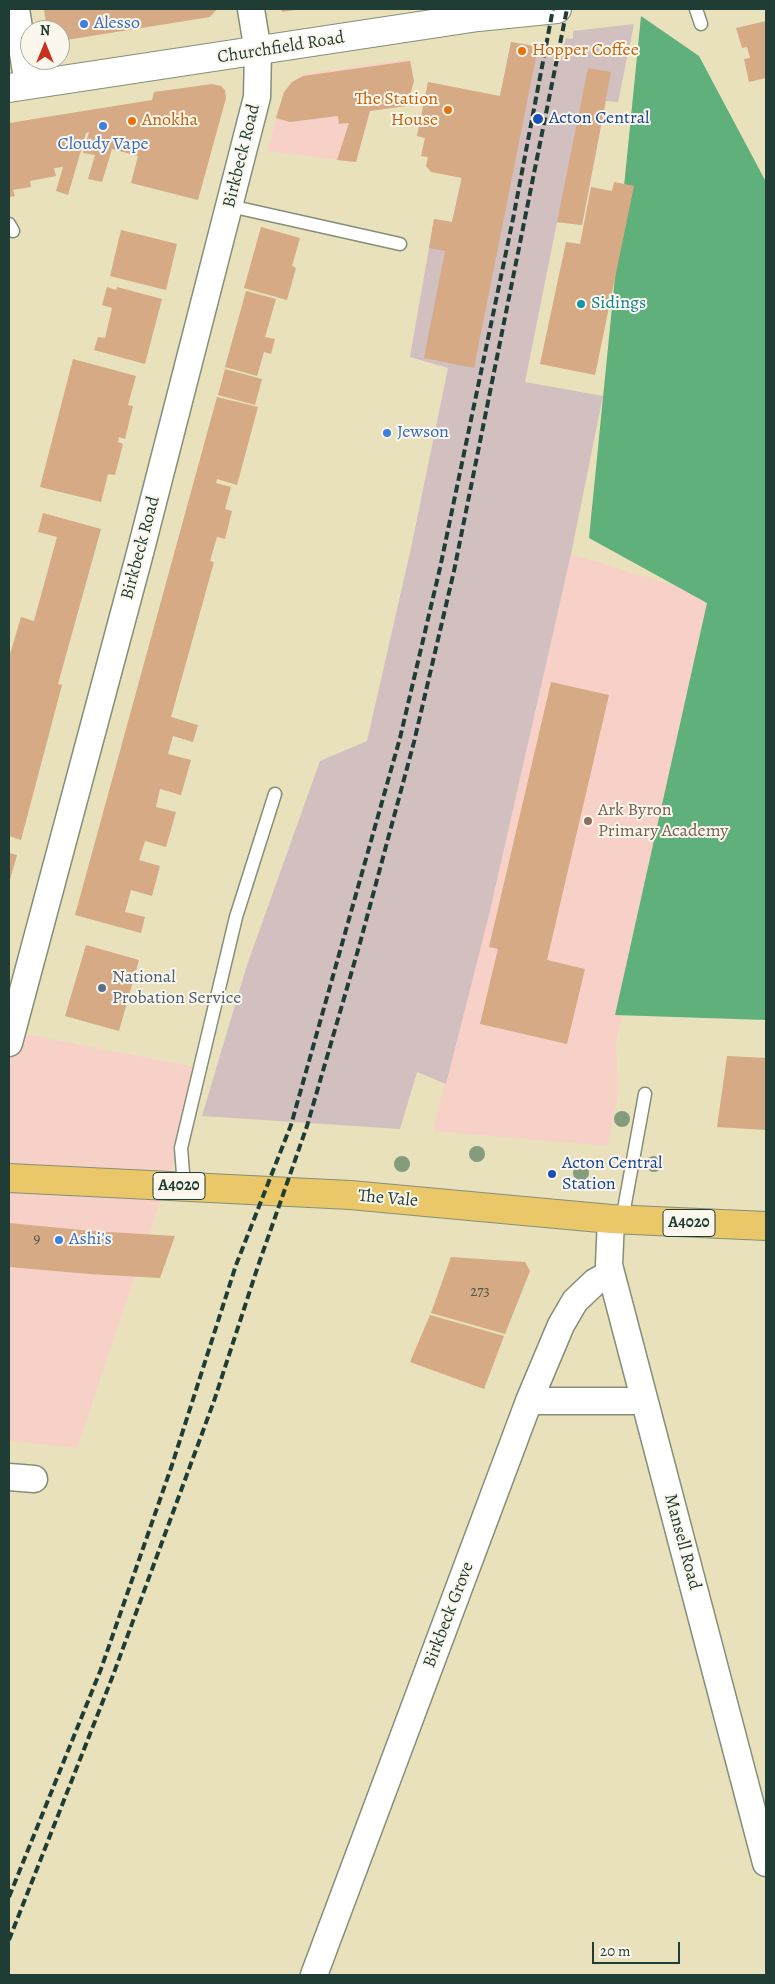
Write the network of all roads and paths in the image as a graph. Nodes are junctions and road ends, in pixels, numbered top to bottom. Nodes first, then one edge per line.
1 (16, 9) edge
2 (251, 9) edge
3 (553, 9) edge
4 (557, 9) edge
5 (696, 9) edge
6 (495, 12) edge
7 (701, 24) dead end
8 (258, 52) junction
9 (18, 87) edge
10 (230, 206) junction
11 (400, 244) dead end
12 (275, 794) dead end
13 (9, 1043) edge
14 (645, 1094) dead end
15 (9, 1178) edge
16 (184, 1186) junction
17 (617, 1220) junction
18 (766, 1226) edge
19 (611, 1273) junction
20 (529, 1401) junction
21 (644, 1401) junction
22 (766, 1863) edge
23 (314, 1975) edge

1 - 9 street
2 - 8 street, Birkbeck Road
3 - 4 street, Churchfield Road
3 - 6 street, Churchfield Road
5 - 7 lane
6 - 8 street, Churchfield Road
8 - 9 street, Churchfield Road
8 - 10 street, Birkbeck Road
10 - 11 lane
10 - 13 street, Birkbeck Road
12 - 16 lane
14 - 17 lane
15 - 16 main road, The Vale / A4020
16 - 17 main road, The Vale / A4020
17 - 18 main road, The Vale / A4020
17 - 19 street, Mansell Road
19 - 20 street, Birkbeck Grove
19 - 21 street, Mansell Road
20 - 21 street
20 - 23 street, Birkbeck Grove
21 - 22 street, Mansell Road

